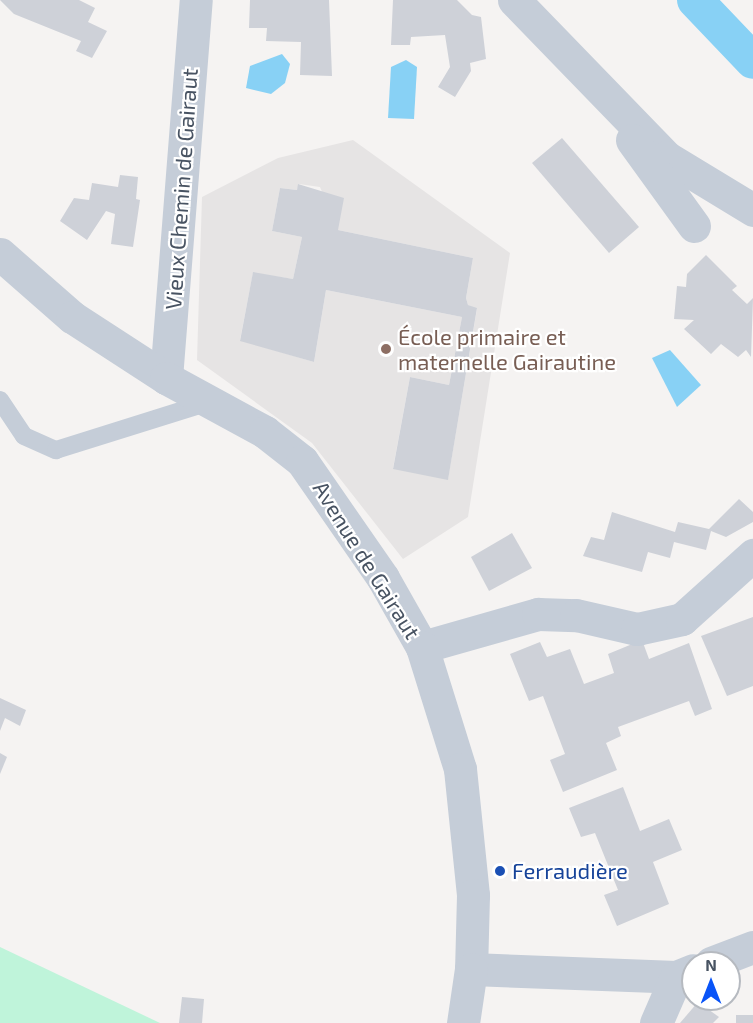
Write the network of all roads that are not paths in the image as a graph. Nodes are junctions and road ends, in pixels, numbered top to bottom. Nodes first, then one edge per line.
1 (196, 0) edge
2 (514, 0) edge
3 (610, 104) junction
4 (753, 210) edge
5 (694, 226) dead end
6 (0, 254) edge
7 (166, 378) junction
8 (0, 400) edge
9 (210, 402) junction
10 (753, 555) edge
11 (422, 647) junction
12 (471, 969) junction
13 (681, 974) edge
14 (681, 981) edge
15 (463, 1023) edge
16 (656, 1023) edge

1 - 7 street, Vieux Chemin de Gairaut
2 - 3 street
3 - 4 street
3 - 5 street
6 - 7 street, Avenue de Gairaut
7 - 9 street, Avenue de Gairaut
8 - 9 lane
9 - 11 street, Avenue de Gairaut
10 - 11 street
11 - 12 street, Avenue de Gairaut
12 - 13 street
12 - 15 street, Avenue de Gairaut
14 - 16 street

